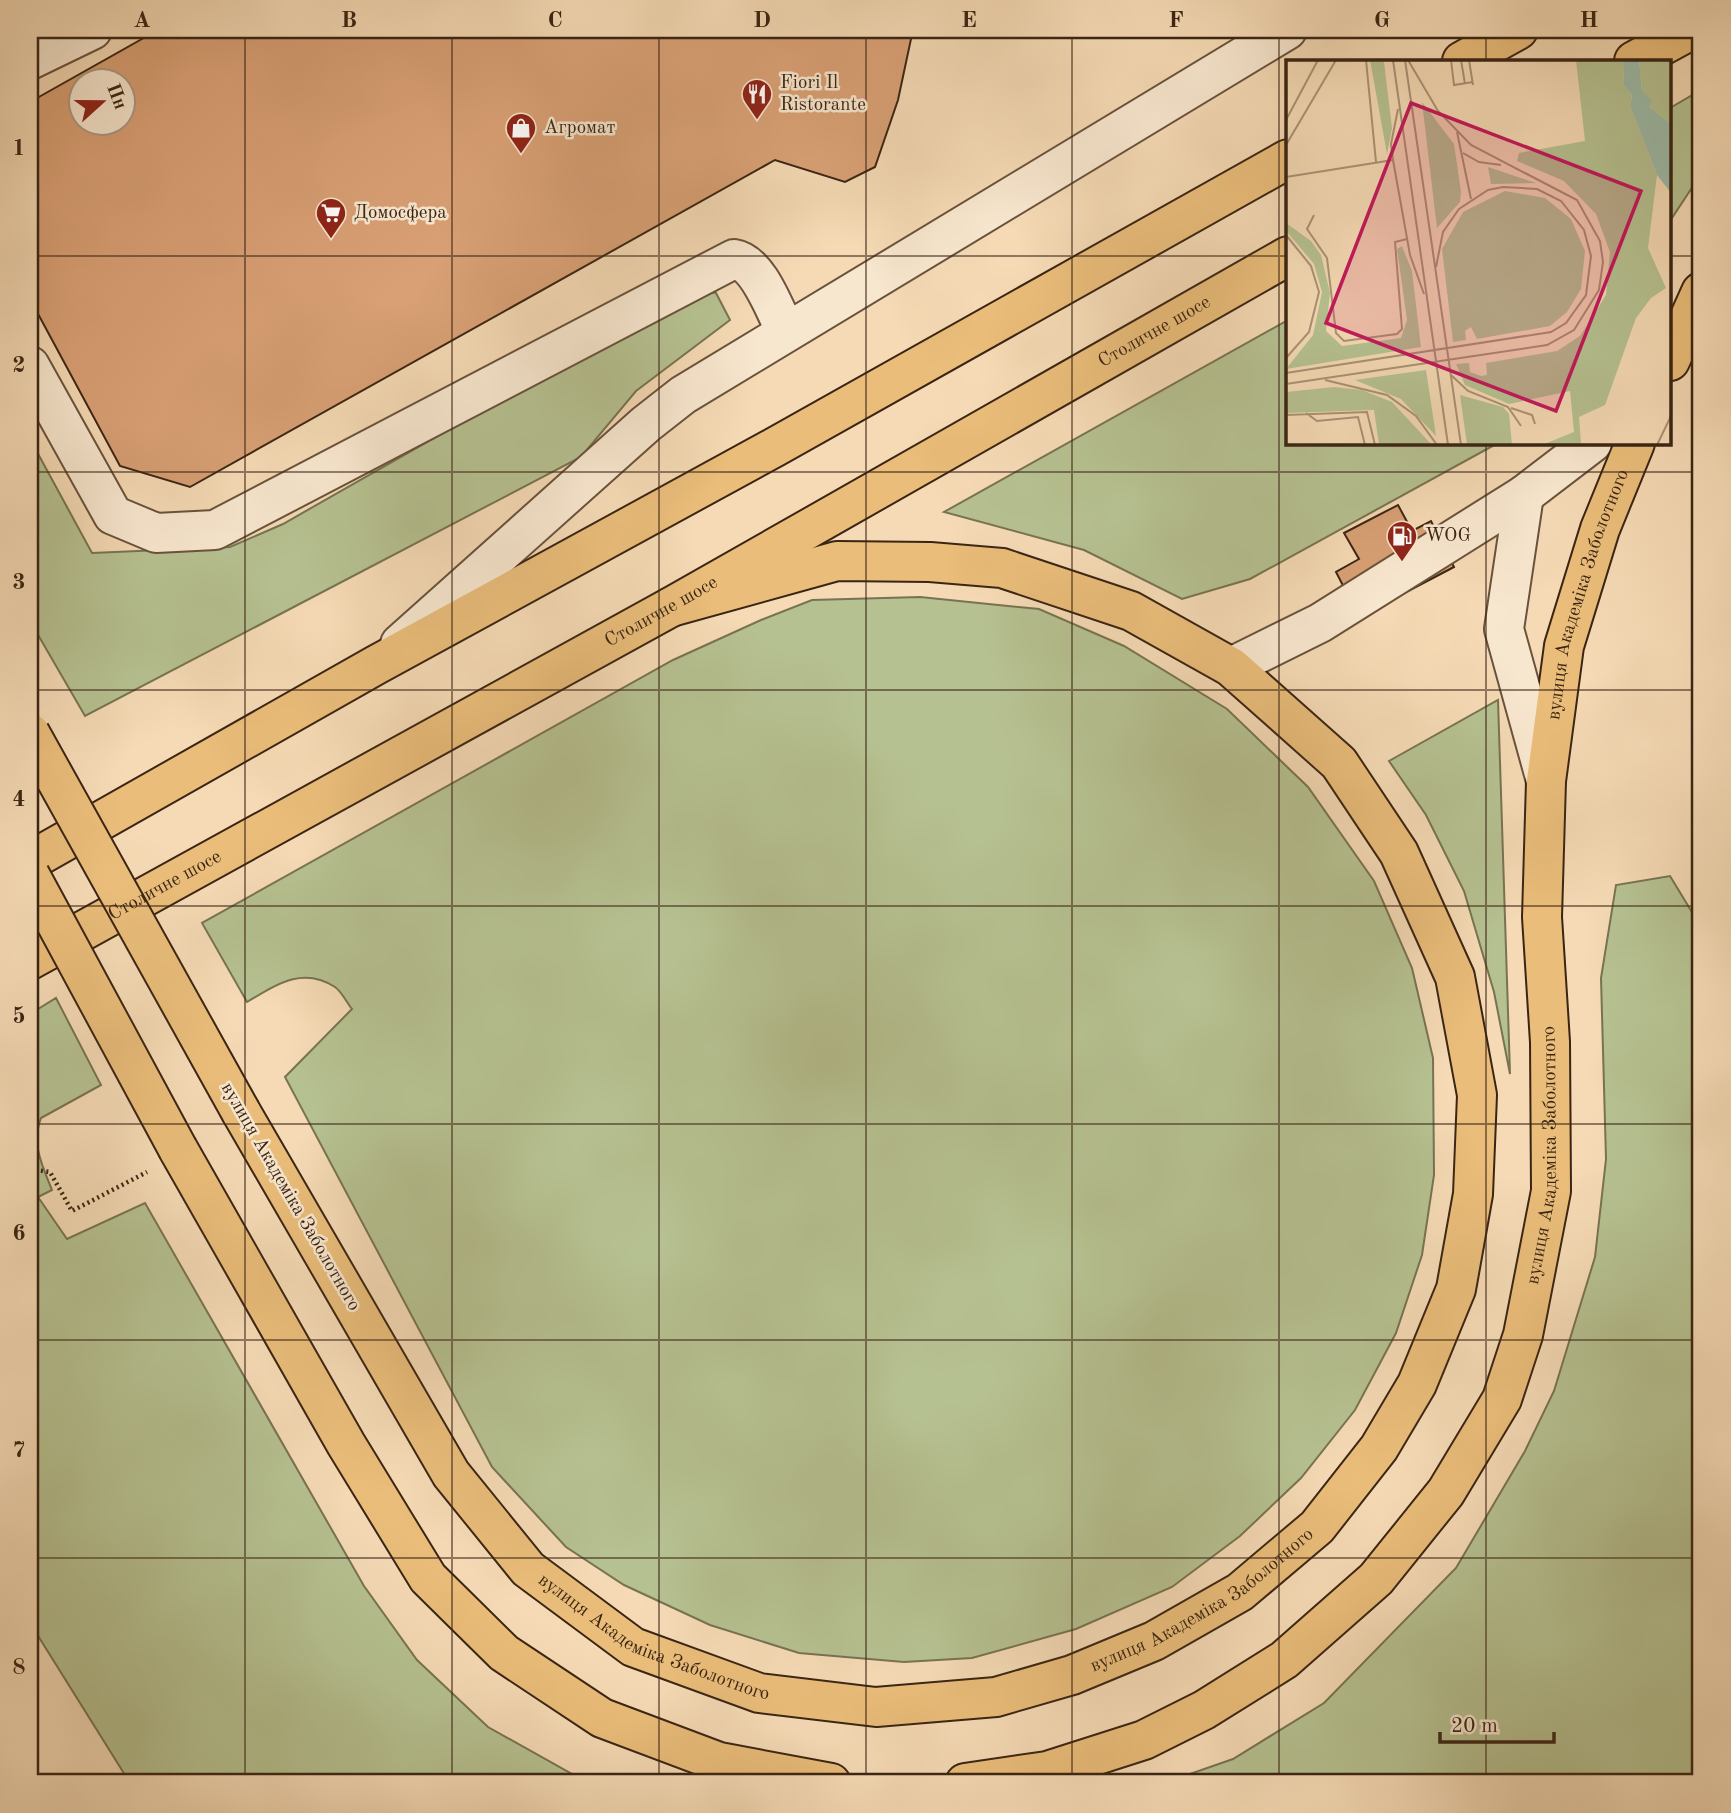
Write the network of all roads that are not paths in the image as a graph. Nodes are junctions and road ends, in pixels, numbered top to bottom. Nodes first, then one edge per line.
1 (92, 30) edge
2 (1287, 30) edge
3 (1518, 30) edge
4 (1691, 30) edge
5 (30, 60) edge
6 (1464, 60) edge
7 (1636, 60) edge
8 (1286, 160) edge
9 (1286, 257) edge
10 (1701, 292) edge
11 (786, 332) junction
12 (1672, 357) edge
13 (30, 366) edge
14 (1591, 444) edge
15 (1635, 444) edge
16 (1524, 495) junction
17 (671, 607) junction
18 (376, 665) junction
19 (1231, 667) junction
20 (30, 733) edge
21 (1546, 781) junction
22 (30, 861) edge
23 (30, 875) edge
24 (30, 960) edge
25 (831, 1783) edge
26 (965, 1783) edge

1 - 5 lane
2 - 11 lane
3 - 6 main road
4 - 7 main road
8 - 18 main road
9 - 17 main road, Столичне шосе
10 - 12 main road
11 - 13 lane
11 - 18 lane
14 - 16 lane
15 - 21 main road, вулиця Академіка Заболотного
16 - 19 lane
16 - 21 lane
17 - 19 main road, вулиця Академіка Заболотного
17 - 24 main road, Столичне шосе
18 - 22 main road
19 - 20 main road, вулиця Академіка Заболотного, bridge
21 - 26 main road, вулиця Академіка Заболотного
23 - 25 main road, bridge

